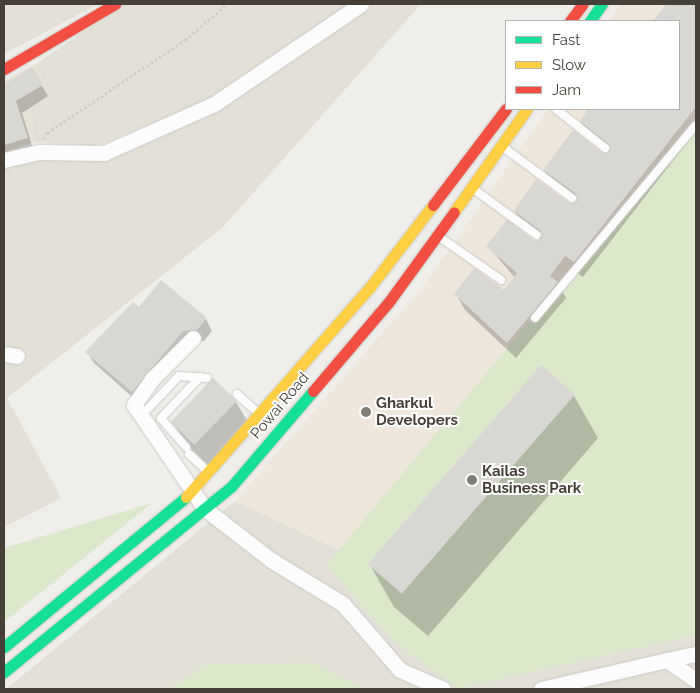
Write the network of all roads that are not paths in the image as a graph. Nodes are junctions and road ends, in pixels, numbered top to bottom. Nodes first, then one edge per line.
1 (115, 4) edge
2 (361, 4) edge
3 (583, 4) edge
4 (602, 4) edge
5 (571, 20) edge
6 (591, 20) edge
7 (4, 69) edge
8 (505, 110) edge
9 (526, 110) edge
10 (557, 110) edge
11 (696, 125) edge
12 (487, 136) junction
13 (500, 146) junction
14 (605, 148) dead end
15 (4, 160) edge
16 (470, 187) junction
17 (572, 198) dead end
18 (436, 235) junction
19 (537, 235) dead end
20 (501, 280) dead end
21 (535, 318) dead end
22 (193, 338) dead end
23 (237, 394) dead end
24 (141, 416) junction
25 (260, 416) junction
26 (210, 473) junction
27 (192, 490) junction
28 (204, 508) junction
29 (42, 616) junction
30 (54, 631) junction
31 (4, 647) edge
32 (696, 654) edge
33 (667, 660) junction
34 (4, 672) edge
35 (696, 680) edge
36 (443, 689) edge
37 (541, 689) edge

1 - 7 main road
2 - 15 street
3 - 5 main road
4 - 6 main road
8 - 12 main road, Powai Road
9 - 13 main road, Powai Road
10 - 14 lane
11 - 21 lane
12 - 13 lane
12 - 25 main road, Powai Road
13 - 16 main road, Powai Road
13 - 17 lane
16 - 18 main road, Powai Road
16 - 19 lane
18 - 20 lane
18 - 28 main road, Powai Road
22 - 24 street
23 - 25 lane
24 - 26 lane
24 - 27 street
25 - 26 main road, Powai Road
26 - 27 main road, Powai Road
27 - 28 street
27 - 29 main road, Powai Road
28 - 30 main road, Powai Road
28 - 36 street
29 - 30 main road
29 - 31 main road, Powai Road
30 - 34 main road, Powai Road
32 - 33 street
33 - 35 street
33 - 37 street

